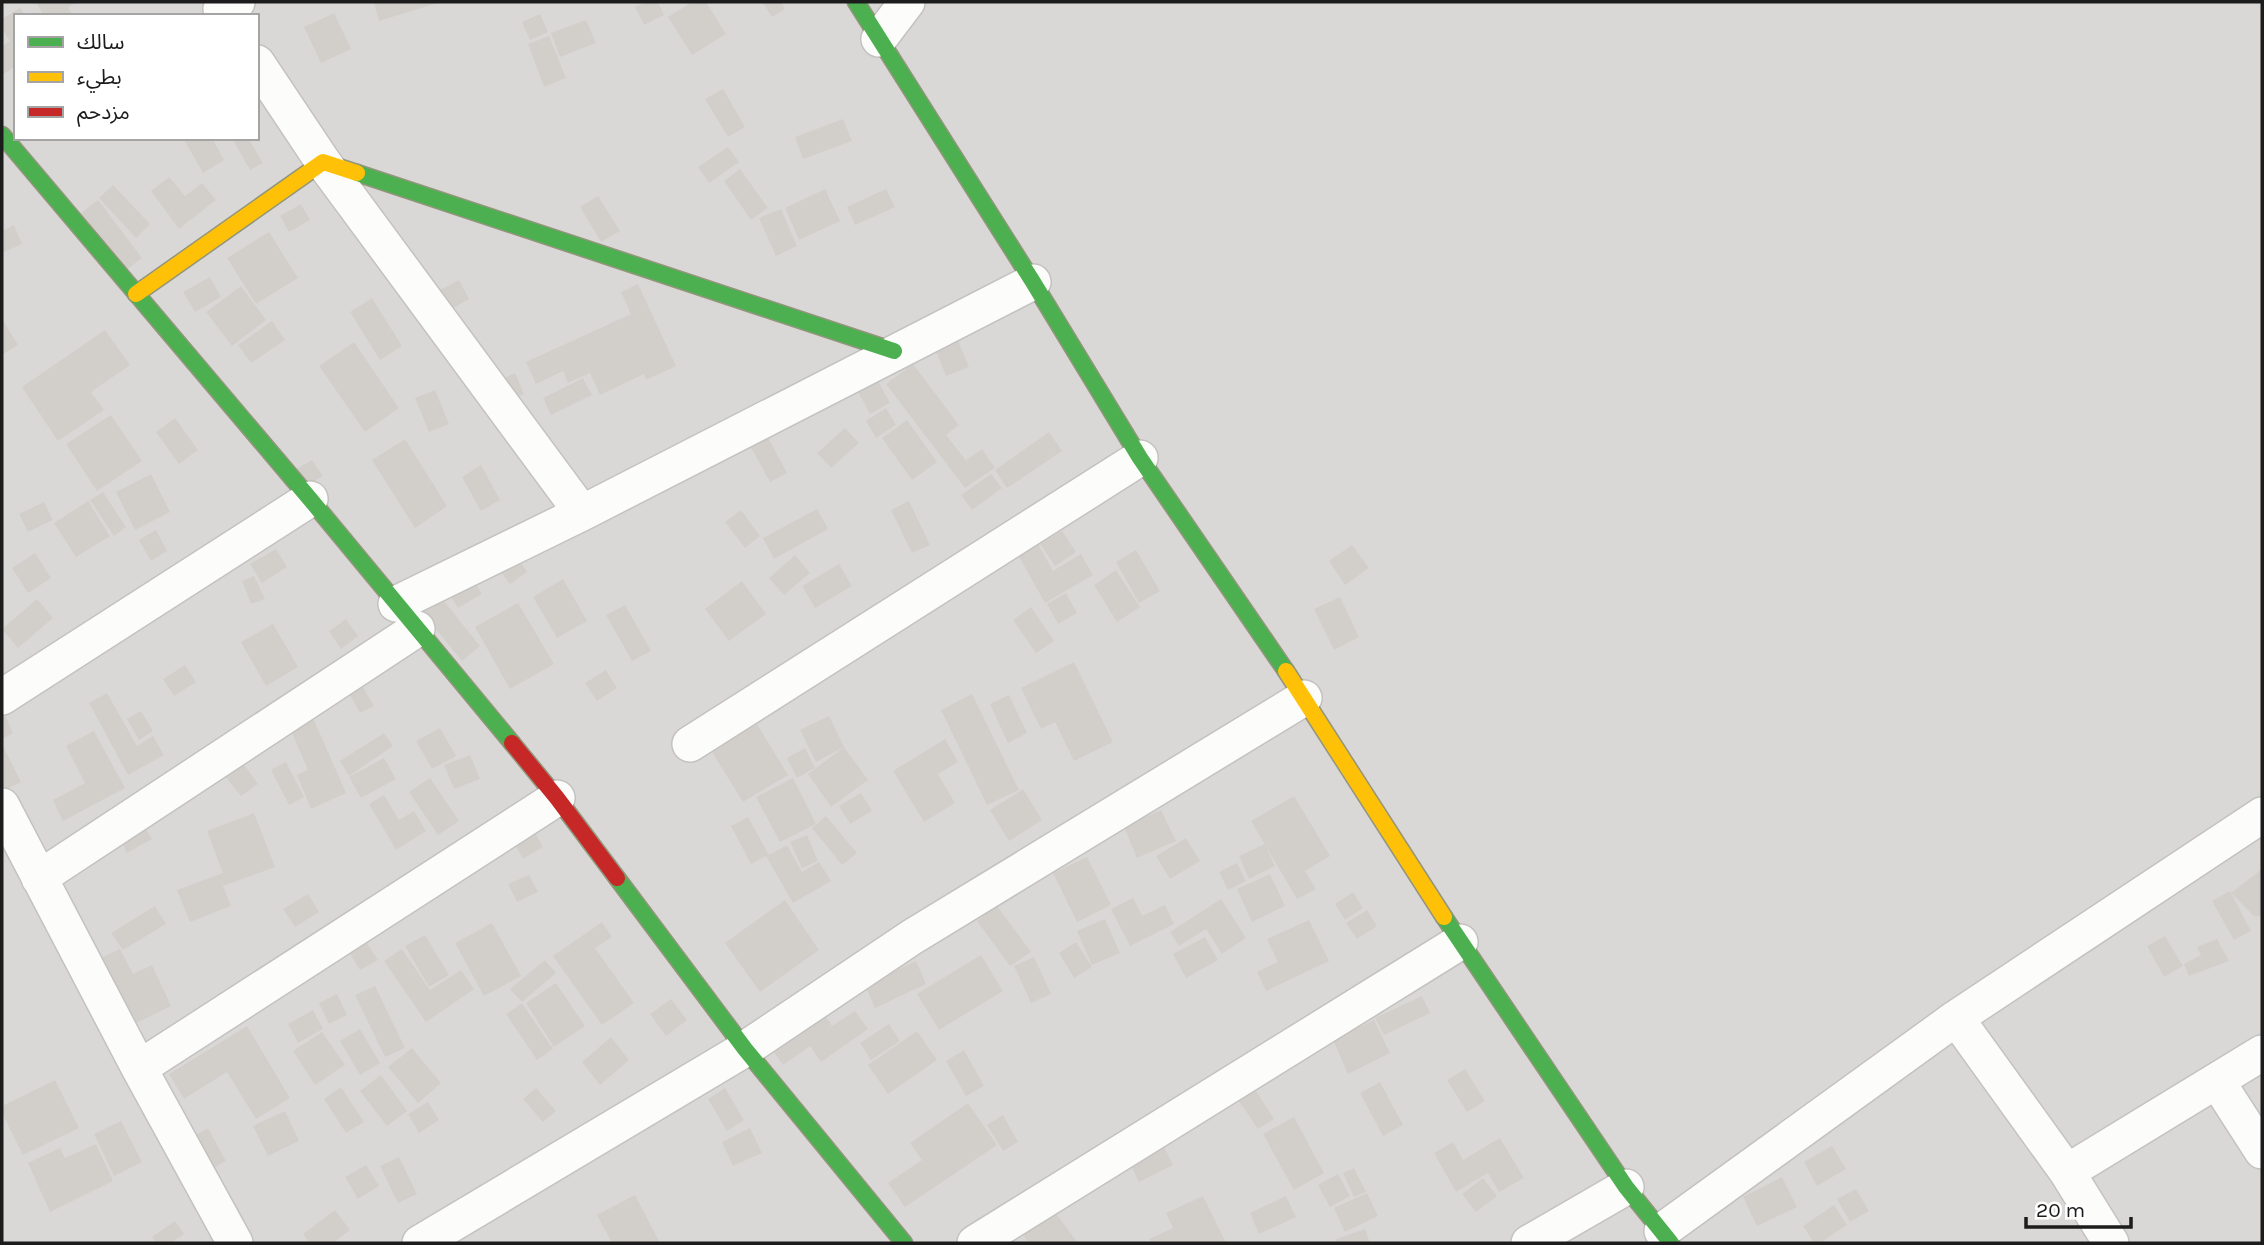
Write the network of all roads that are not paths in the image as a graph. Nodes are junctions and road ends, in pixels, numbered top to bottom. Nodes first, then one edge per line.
1 (856, 2) edge
2 (907, 2) edge
3 (879, 38) junction
4 (259, 66) edge
5 (2, 135) edge
6 (323, 162) junction
7 (1033, 282) junction
8 (135, 294) junction
9 (894, 351) junction
10 (1140, 458) junction
11 (310, 499) junction
12 (582, 513) junction
13 (407, 616) junction
14 (2, 697) edge
15 (1304, 698) junction
16 (690, 744) dead end
17 (556, 798) junction
18 (2, 806) edge
19 (2262, 815) edge
20 (39, 878) junction
21 (1460, 942) junction
22 (1955, 1018) junction
23 (745, 1049) junction
24 (2262, 1053) edge
25 (139, 1069) junction
26 (2217, 1081) junction
27 (2262, 1151) edge
28 (2067, 1172) junction
29 (1626, 1187) junction
30 (1666, 1237) edge
31 (235, 1243) edge
32 (420, 1243) edge
33 (904, 1243) edge
34 (975, 1243) edge
35 (1529, 1243) edge
36 (2111, 1243) edge

1 - 3 street
2 - 3 street
3 - 7 street
4 - 6 street
5 - 8 street
6 - 8 street
6 - 9 street
6 - 12 street
7 - 9 street
7 - 10 street
8 - 11 street
9 - 12 street
10 - 15 street
10 - 16 street
11 - 13 street
11 - 14 street
12 - 13 street
13 - 17 street
13 - 20 street
15 - 21 street
15 - 23 street
17 - 23 street
17 - 25 street
18 - 20 street
19 - 22 street
20 - 25 street
21 - 29 street
21 - 34 street
22 - 28 street
22 - 30 street
23 - 32 street
23 - 33 street
24 - 26 street
25 - 31 street
26 - 27 street
26 - 28 street
28 - 36 street
29 - 30 street
29 - 35 street

